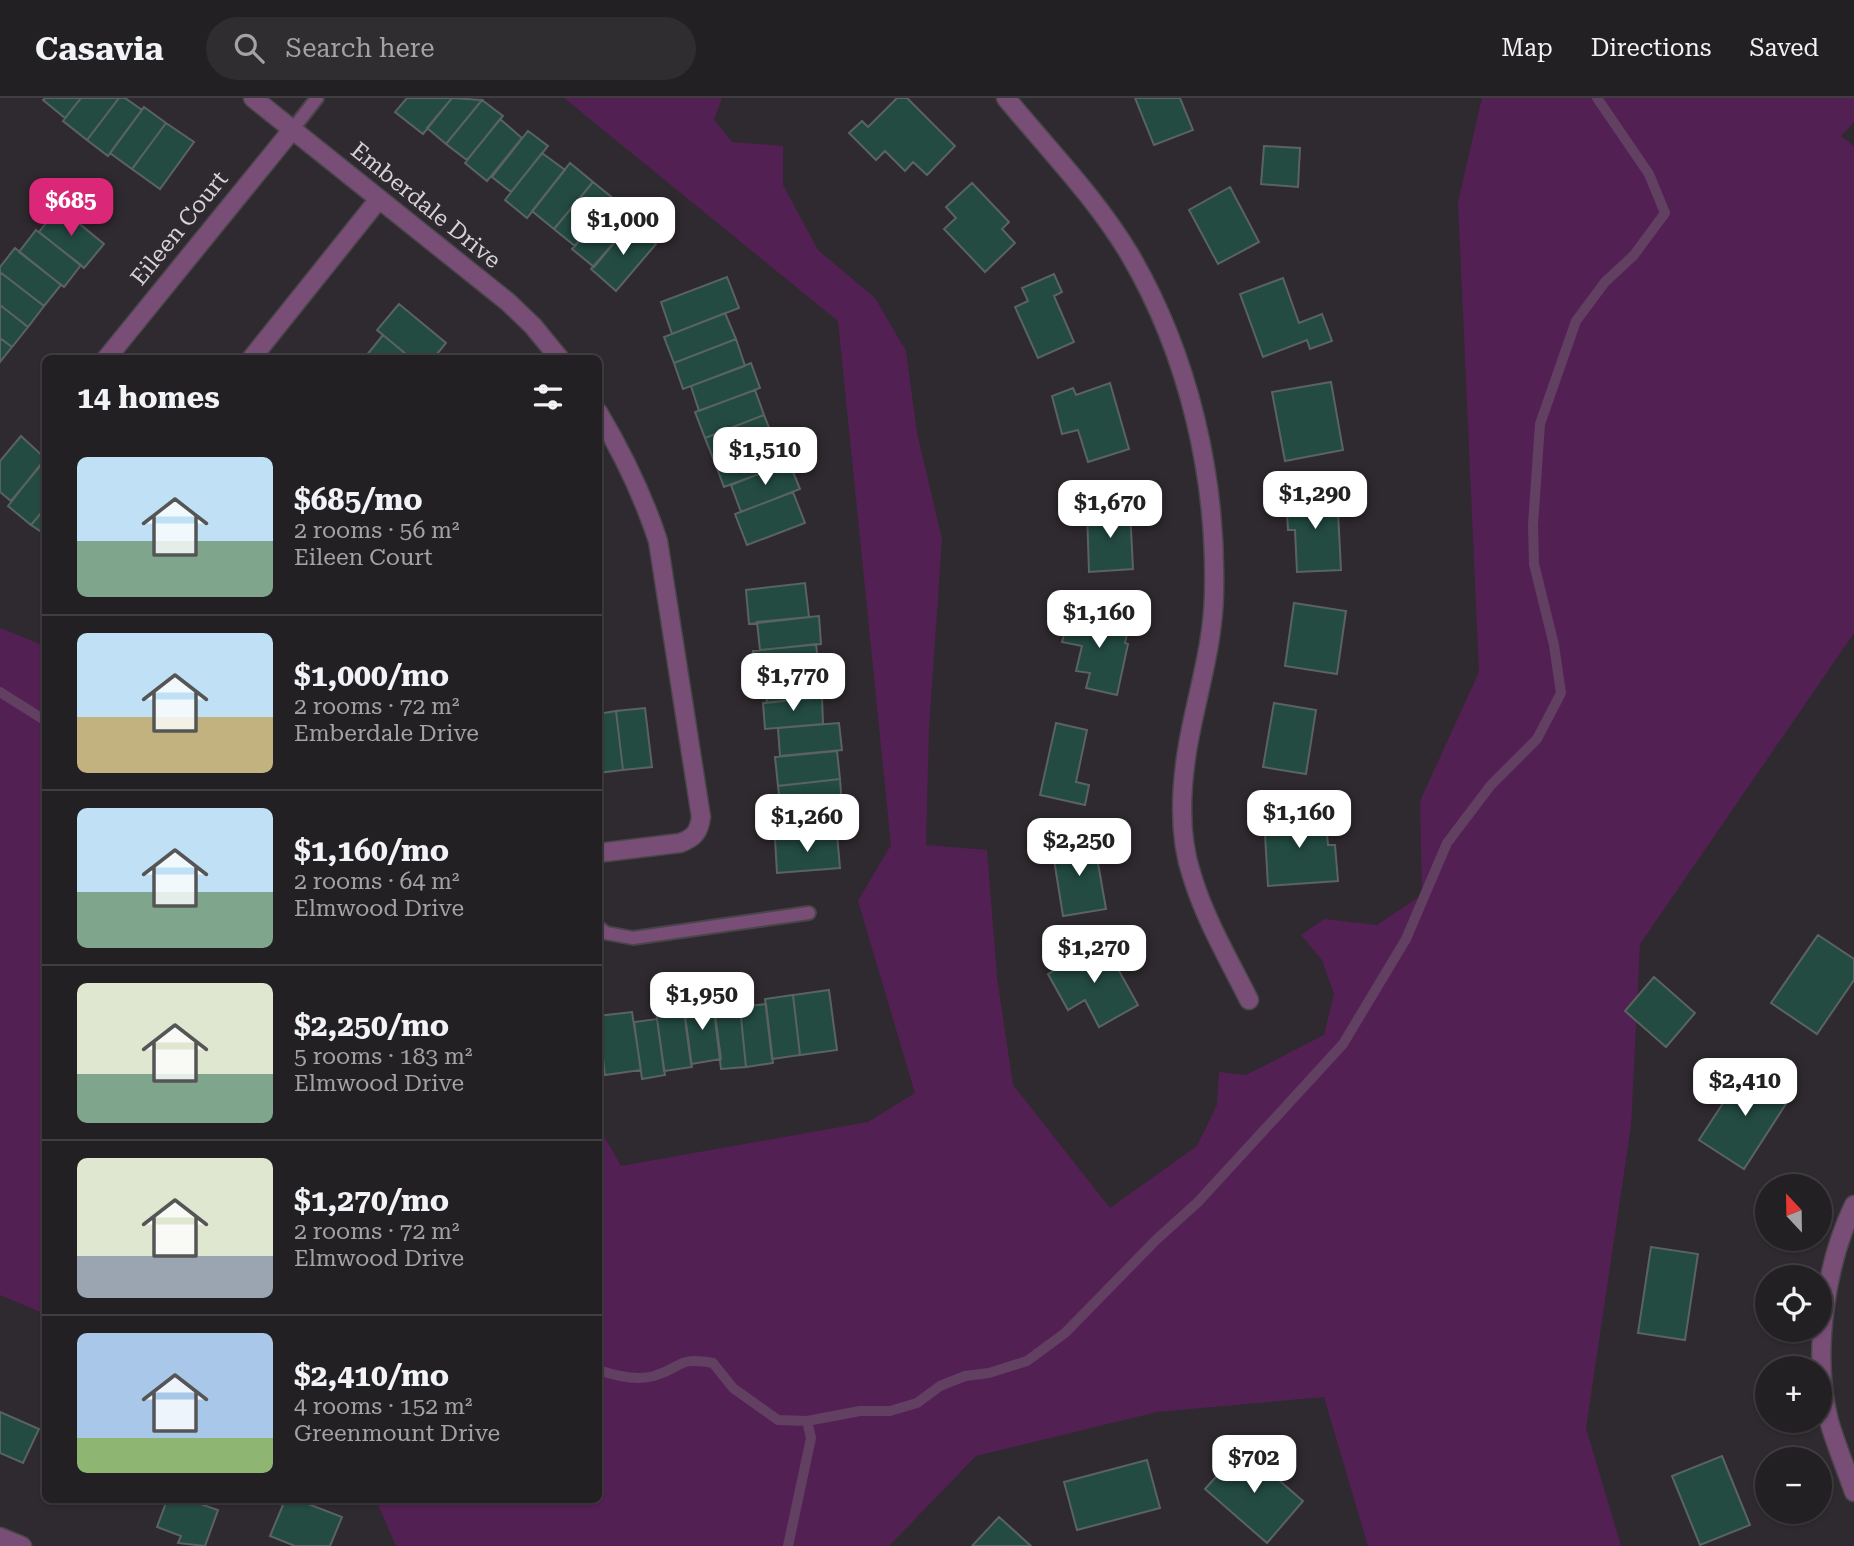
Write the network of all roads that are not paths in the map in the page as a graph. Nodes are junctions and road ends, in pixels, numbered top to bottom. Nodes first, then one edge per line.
1 (253, 98) edge
2 (317, 98) edge
3 (1006, 98) edge
4 (292, 130) junction
5 (379, 199) junction
6 (109, 355) edge
7 (254, 355) edge
8 (557, 355) edge
9 (602, 419) edge
10 (602, 853) edge
11 (809, 912) dead end
12 (602, 930) edge
13 (1249, 1000) dead end
14 (1854, 1205) edge
15 (1854, 1492) edge
16 (0, 1537) edge
17 (22, 1546) edge

1 - 4 street, Emberdale Drive
2 - 4 lane
3 - 13 street
4 - 5 street, Emberdale Drive
4 - 6 street, Eileen Court
5 - 7 street
5 - 8 street, Emberdale Drive
9 - 10 street
11 - 12 lane
14 - 15 street
16 - 17 street

